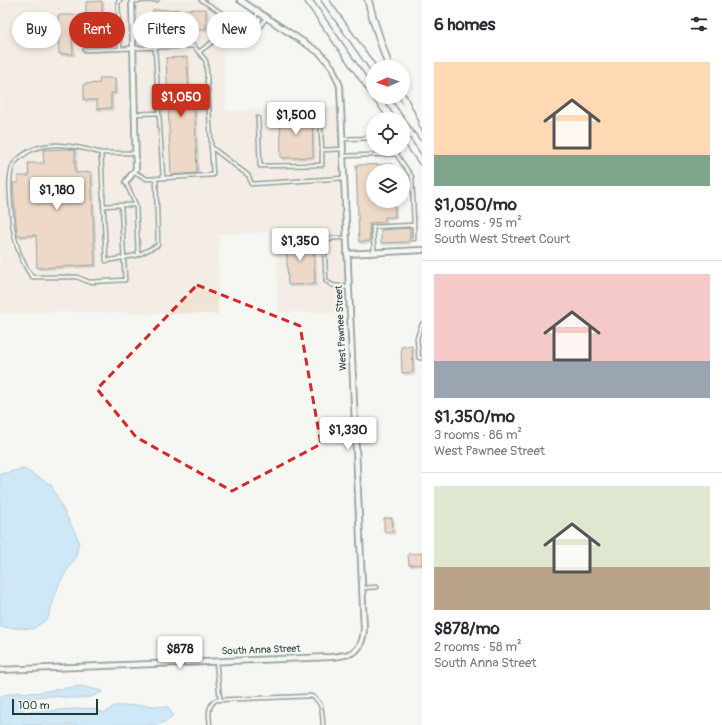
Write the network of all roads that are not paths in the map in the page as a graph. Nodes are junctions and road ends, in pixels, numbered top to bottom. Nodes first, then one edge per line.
1 (120, 0) edge
2 (157, 0) edge
3 (201, 0) edge
4 (240, 0) edge
5 (308, 0) edge
6 (325, 0) edge
7 (368, 0) edge
8 (132, 1) edge
9 (220, 12) edge
10 (258, 12) edge
11 (261, 14) edge
12 (266, 17) junction
13 (261, 25) edge
14 (207, 46) edge
15 (133, 48) junction
16 (155, 48) edge
17 (196, 48) edge
18 (120, 49) junction
19 (85, 50) dead end
20 (199, 52) junction
21 (367, 60) edge
22 (387, 60) edge
23 (366, 83) edge
24 (399, 104) edge
25 (406, 104) edge
26 (159, 113) junction
27 (134, 114) junction
28 (320, 115) dead end
29 (258, 118) dead end
30 (422, 136) edge
31 (366, 138) edge
32 (343, 139) junction
33 (410, 145) edge
34 (211, 147) junction
35 (343, 149) junction
36 (322, 150) junction
37 (101, 153) junction
38 (135, 153) junction
39 (366, 155) edge
40 (343, 156) junction
41 (398, 156) edge
42 (422, 162) edge
43 (133, 172) junction
44 (163, 178) junction
45 (344, 178) junction
46 (156, 179) junction
47 (126, 182) joint
48 (136, 205) junction
49 (103, 206) junction
50 (121, 206) junction
51 (414, 225) junction
52 (346, 238) junction
53 (414, 239) dead end
54 (422, 250) edge
55 (374, 252) junction
56 (347, 254) junction
57 (138, 255) junction
58 (123, 259) junction
59 (348, 288) junction
60 (422, 324) edge
61 (422, 358) edge
62 (377, 587) dead end
63 (362, 588) junction
64 (353, 653) joint
65 (216, 660) junction
66 (0, 670) edge
67 (220, 699) junction
68 (210, 725) edge
69 (323, 725) edge

1 - 18 lane
2 - 8 lane
3 - 9 lane
4 - 10 street, West Pawnee Street
5 - 23 main road
6 - 21 main road
7 - 22 main road
8 - 15 street
11 - 12 street, West Pawnee Street
12 - 13 lane
12 - 32 street, West Pawnee Street
14 - 20 lane
15 - 18 lane
15 - 27 street
16 - 26 lane
17 - 20 lane
18 - 19 lane
20 - 34 lane
24 - 30 main road
25 - 30 main road
26 - 27 lane
26 - 44 lane
27 - 38 street
28 - 36 lane
29 - 36 lane
31 - 32 lane
32 - 35 street, West Pawnee Street
33 - 42 main road
34 - 44 lane
34 - 45 lane
35 - 36 lane
35 - 40 street, West Pawnee Street
37 - 38 lane
37 - 49 lane
37 - 58 lane
38 - 43 street
39 - 40 lane
40 - 45 street, West Pawnee Street
41 - 51 lane
43 - 46 lane
43 - 47 street
44 - 46 lane
45 - 52 street, West Pawnee Street
46 - 57 lane
47 - 48 lane
48 - 50 lane
48 - 57 lane
49 - 50 lane
49 - 58 lane
50 - 58 lane
51 - 53 lane
51 - 55 lane
52 - 56 street, West Pawnee Street
52 - 59 lane
54 - 55 street
55 - 56 street
56 - 59 street, West Pawnee Street
57 - 58 lane
59 - 63 street, West Pawnee Street
60 - 61 lane
62 - 63 lane
63 - 64 street, West Pawnee Street
64 - 65 street, South Anna Street
65 - 66 street, South Anna Street
65 - 67 lane
67 - 68 lane
67 - 69 lane

